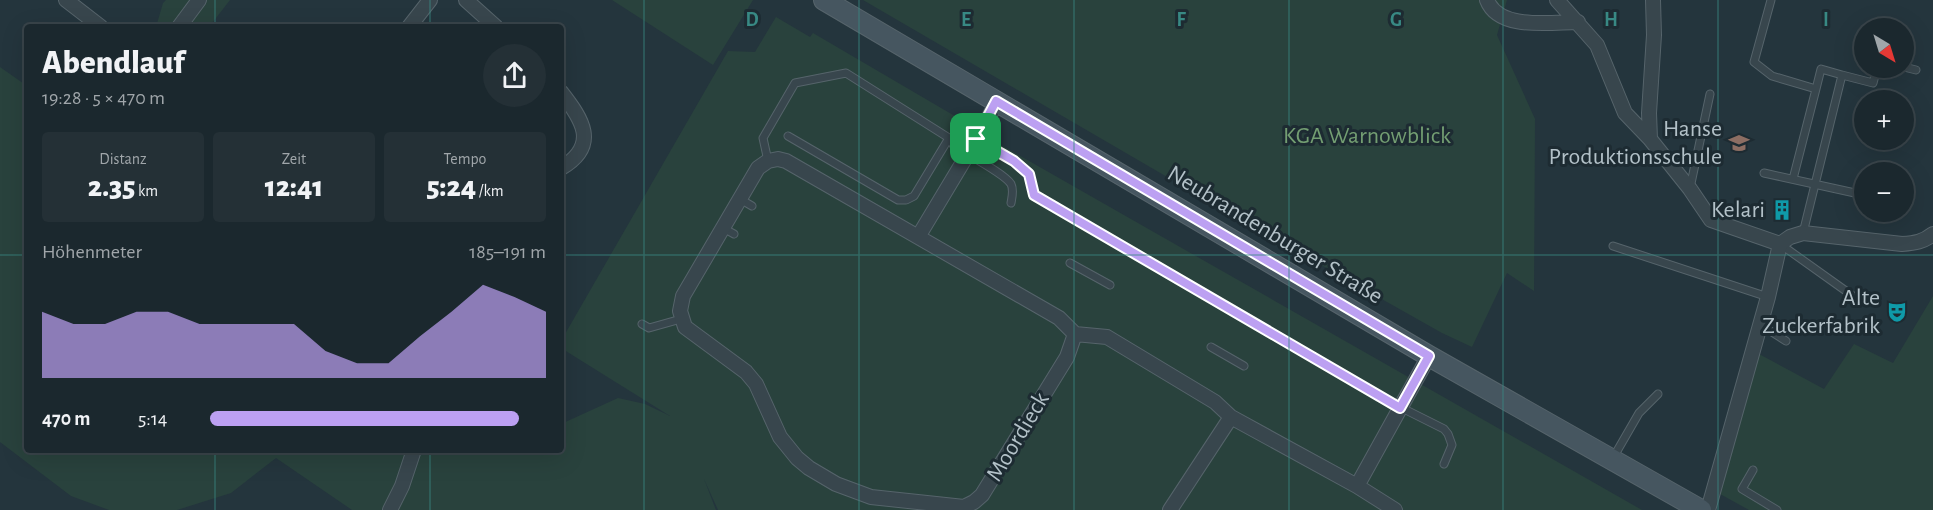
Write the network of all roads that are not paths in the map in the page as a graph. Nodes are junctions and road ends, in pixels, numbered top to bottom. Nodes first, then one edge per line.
1 (66, 0) edge
2 (199, 0) edge
3 (430, 0) edge
4 (466, 0) edge
5 (824, 0) edge
6 (1487, 0) edge
7 (1557, 0) edge
8 (1653, 0) edge
9 (1771, 0) edge
10 (1578, 22) junction
11 (96, 24) edge
12 (181, 24) edge
13 (412, 24) edge
14 (493, 24) edge
15 (1842, 75) junction
16 (1874, 78) edge
17 (1816, 88) junction
18 (1710, 94) dead end
19 (564, 96) edge
20 (996, 101) junction
21 (788, 136) dead end
22 (949, 138) junction
23 (976, 139) junction
24 (1650, 139) junction
25 (966, 154) junction
26 (768, 161) junction
27 (564, 166) edge
28 (1764, 173) dead end
29 (1793, 179) junction
30 (1816, 185) junction
31 (1690, 189) junction
32 (1854, 193) edge
33 (1011, 203) dead end
34 (1803, 233) junction
35 (1933, 234) edge
36 (918, 237) junction
37 (1780, 244) junction
38 (1613, 246) dead end
39 (1070, 263) dead end
40 (1110, 285) dead end
41 (1853, 296) dead end
42 (1768, 297) junction
43 (681, 319) junction
44 (642, 324) dead end
45 (1760, 325) junction
46 (1074, 334) junction
47 (1786, 341) dead end
48 (1211, 347) dead end
49 (1429, 356) junction
50 (1244, 366) dead end
51 (1658, 394) dead end
52 (1400, 408) junction
53 (1231, 417) junction
54 (413, 453) edge
55 (1612, 459) junction
56 (1444, 464) dead end
57 (1753, 470) dead end
58 (1357, 486) junction
59 (976, 506) edge
60 (390, 510) edge
61 (1170, 510) edge
62 (1395, 510) edge
63 (1701, 510) edge
64 (1708, 510) edge
65 (1777, 510) edge

1 - 11 street
2 - 12 street
3 - 13 street
4 - 14 street
5 - 20 main road, Neubrandenburger Straße
6 - 10 street
7 - 10 street
8 - 24 street
9 - 17 lane
10 - 24 street
15 - 16 lane
15 - 17 lane
15 - 30 lane
17 - 29 lane
18 - 31 lane
19 - 27 street
20 - 23 street
20 - 49 main road, Neubrandenburger Straße
21 - 22 lane
22 - 25 lane
22 - 26 lane
23 - 25 street
23 - 52 lane
24 - 31 street
25 - 33 lane
25 - 36 street
26 - 36 street
26 - 43 street
28 - 29 lane
29 - 30 lane
30 - 32 lane
30 - 34 lane
31 - 37 street
34 - 35 street
34 - 37 street
36 - 46 street
37 - 41 lane
37 - 42 street
38 - 42 lane
39 - 40 lane
42 - 45 street
43 - 44 lane
43 - 59 street, Moordieck
45 - 47 lane
45 - 64 street
46 - 53 street
46 - 59 street, Moordieck
48 - 50 lane
49 - 52 street
49 - 55 main road, Neubrandenburger Straße
51 - 55 lane
52 - 56 lane
52 - 58 street
53 - 58 street
53 - 61 street
54 - 60 street
55 - 63 main road, Neubrandenburger Straße
57 - 65 lane
58 - 62 street

